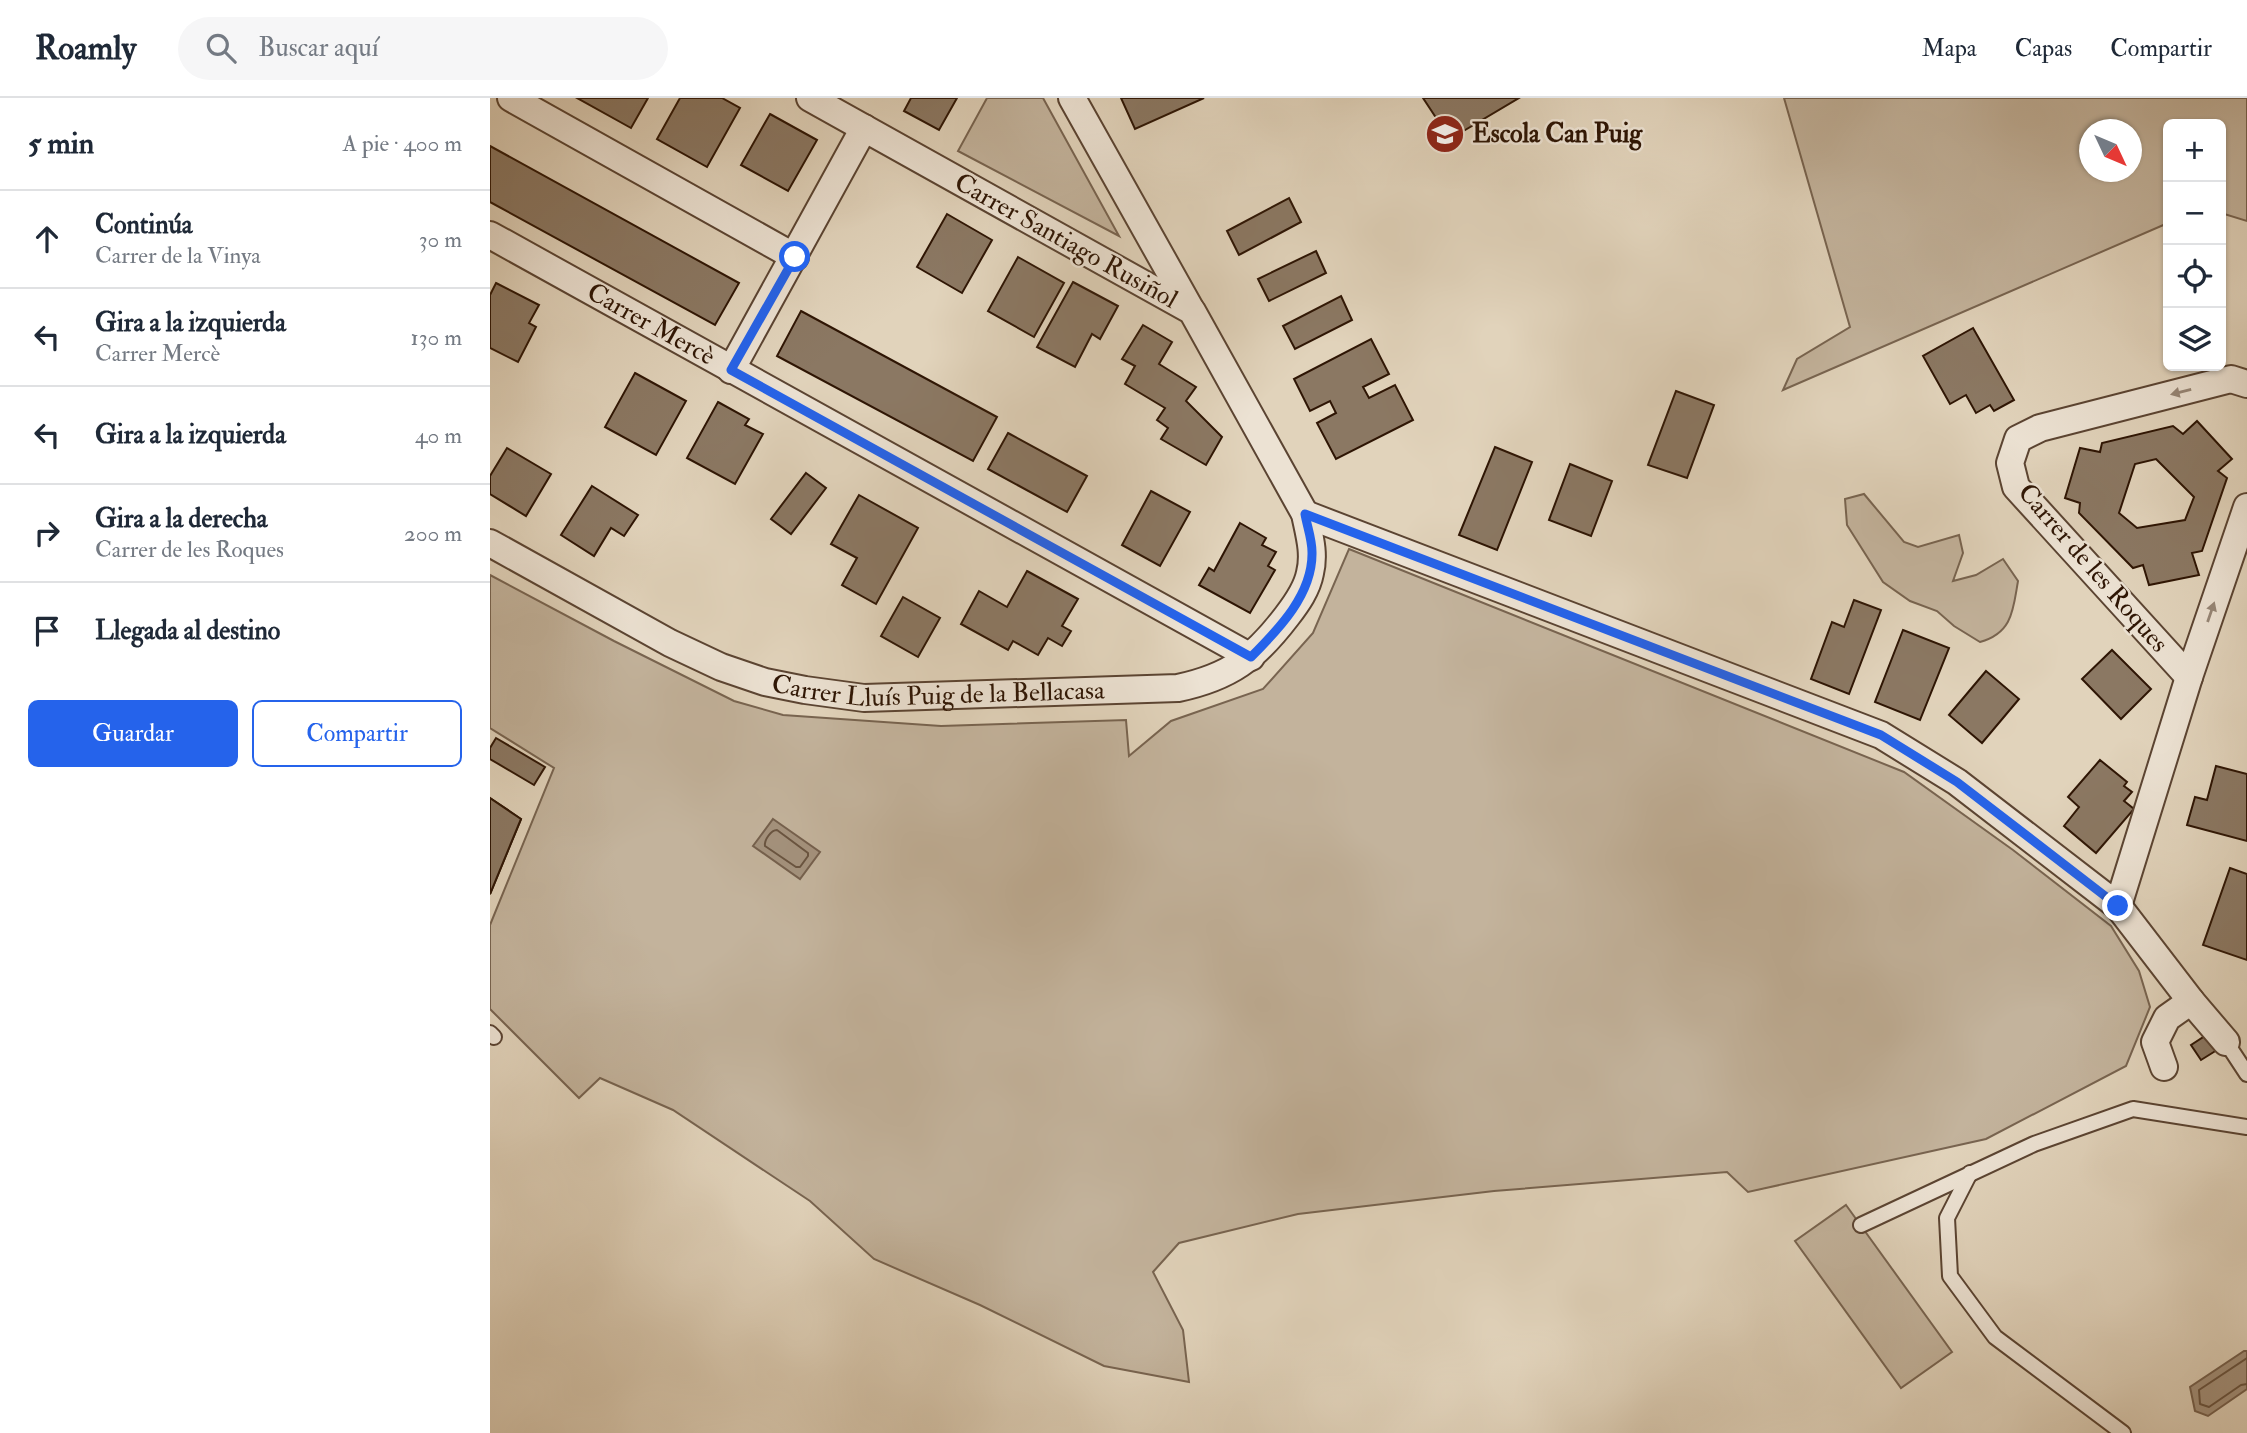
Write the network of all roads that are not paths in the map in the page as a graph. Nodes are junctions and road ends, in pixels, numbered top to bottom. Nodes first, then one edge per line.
1 (511, 98) edge
2 (810, 98) edge
3 (1072, 98) edge
4 (864, 128) junction
5 (490, 235) edge
6 (795, 257) junction
7 (1192, 311) junction
8 (731, 370) junction
9 (2247, 384) edge
10 (2247, 507) edge
11 (1305, 514) junction
12 (490, 543) edge
13 (1251, 657) junction
14 (2189, 677) junction
15 (2118, 906) junction
16 (2191, 1001) junction
17 (2226, 1042) joint
18 (2164, 1067) dead end
19 (2247, 1074) edge
20 (2247, 1127) edge
21 (1970, 1173) junction
22 (1861, 1225) dead end
23 (2123, 1433) edge

1 - 6 street
2 - 4 street, Carrer Santiago Rusiñol
3 - 7 street
4 - 6 street
4 - 7 street, Carrer Santiago Rusiñol
5 - 8 street, Carrer Mercè
6 - 8 street
7 - 11 street, Carrer Santiago Rusiñol
8 - 13 street, Carrer Mercè
9 -> 14 street, Carrer de les Roques
14 -> 10 street, Carrer de les Roques
11 - 13 street, Carrer Lluís Puig de la Bellacasa
11 - 15 street
12 - 13 street, Carrer Lluís Puig de la Bellacasa
14 - 15 street, Carrer de les Roques
15 - 16 street
16 - 17 street
16 - 18 street
17 - 19 lane
20 - 21 lane
21 - 22 lane
21 - 23 lane

